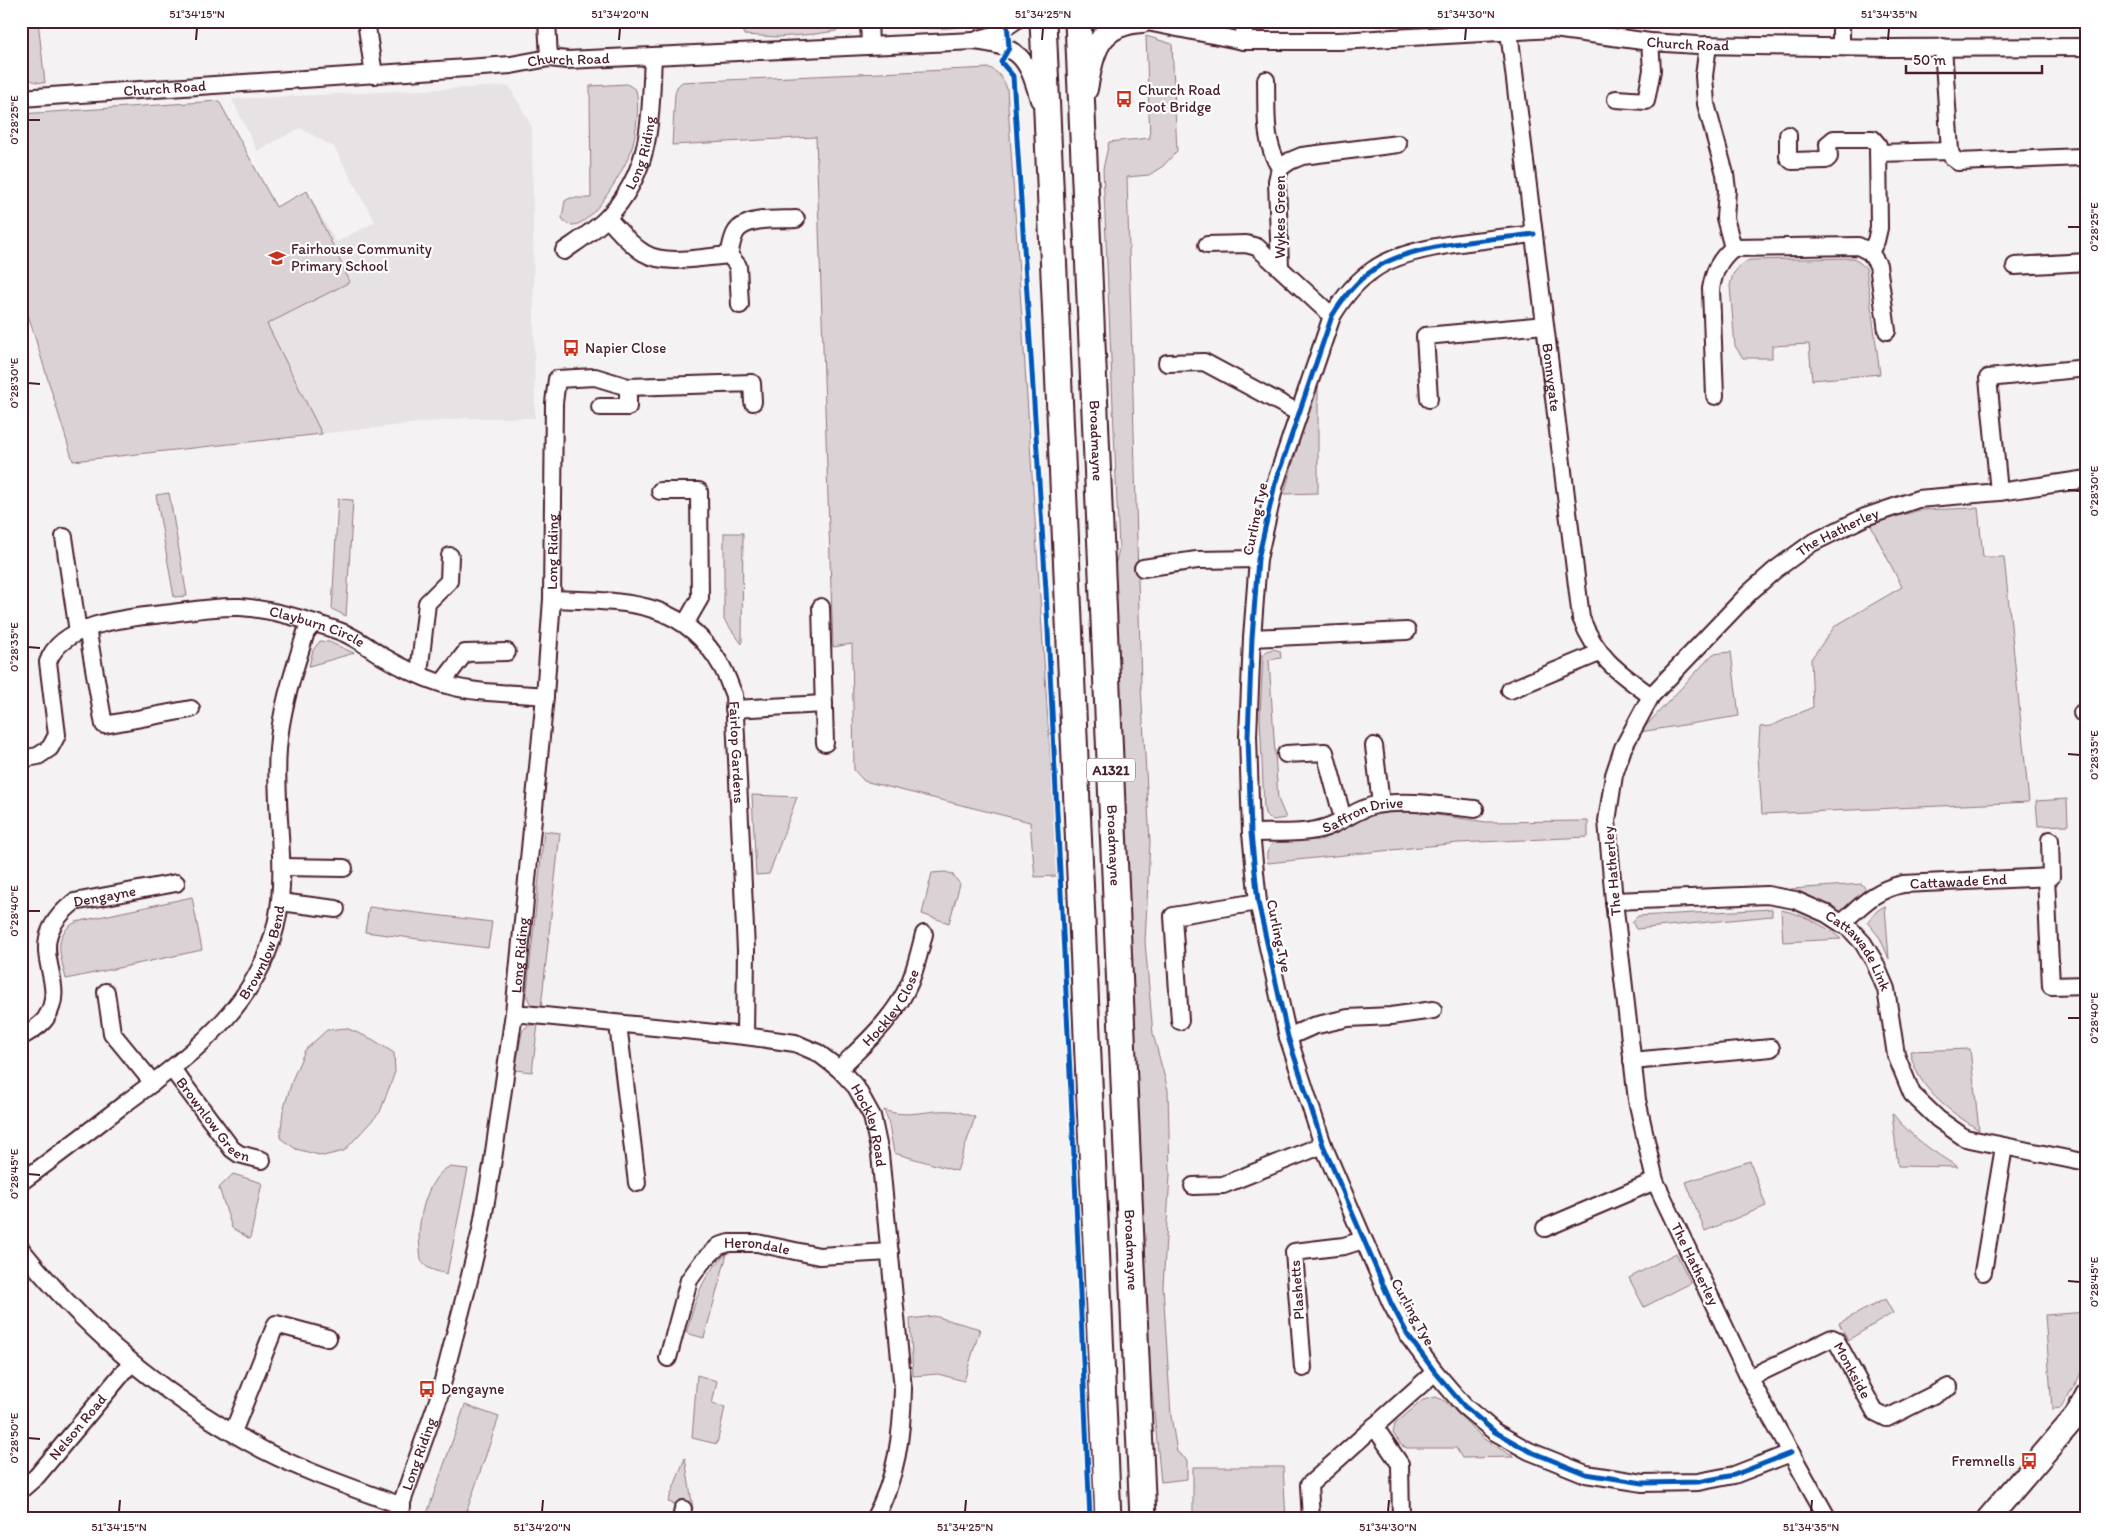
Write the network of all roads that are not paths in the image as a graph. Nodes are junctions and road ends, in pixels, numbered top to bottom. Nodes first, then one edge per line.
1 (366, 21) edge
2 (547, 21) edge
3 (869, 21) edge
4 (1015, 21) edge
5 (1043, 21) edge
6 (1078, 21) edge
7 (1142, 21) edge
8 (1245, 21) edge
9 (1841, 21) edge
10 (1554, 25) edge
11 (1509, 31) junction
12 (974, 41) junction
13 (1243, 41) junction
14 (1650, 42) junction
15 (870, 45) junction
16 (1708, 45) junction
17 (1842, 47) junction
18 (1944, 47) junction
19 (2087, 47) edge
20 (653, 56) junction
21 (549, 58) junction
22 (374, 75) junction
23 (1266, 80) dead end
24 (21, 98) edge
25 (1616, 99) dead end
26 (1082, 111) junction
27 (1788, 135) dead end
28 (1049, 144) junction
29 (1398, 144) dead end
30 (1950, 151) junction
31 (1878, 153) junction
32 (2082, 157) dead end
33 (1280, 168) junction
34 (607, 218) junction
35 (796, 219) dead end
36 (1534, 234) junction
37 (1207, 245) dead end
38 (1733, 248) junction
39 (564, 251) dead end
40 (1870, 252) junction
41 (729, 255) junction
42 (2087, 262) edge
43 (2016, 266) dead end
44 (1280, 267) junction
45 (740, 305) dead end
46 (1332, 316) junction
47 (1545, 325) junction
48 (1887, 331) dead end
49 (1167, 363) dead end
50 (2087, 368) edge
51 (628, 387) junction
52 (1715, 396) dead end
53 (1428, 399) dead end
54 (753, 402) dead end
55 (600, 407) dead end
56 (1299, 413) junction
57 (2086, 483) edge
58 (660, 491) dead end
59 (1999, 492) junction
60 (64, 537) dead end
61 (450, 556) dead end
62 (1258, 559) junction
63 (1143, 568) dead end
64 (552, 599) junction
65 (821, 607) dead end
66 (314, 623) junction
67 (685, 624) junction
68 (83, 630) junction
69 (1407, 631) dead end
70 (1252, 638) junction
71 (507, 652) dead end
72 (1599, 653) junction
73 (419, 674) junction
74 (442, 683) junction
75 (1510, 690) dead end
76 (545, 696) junction
77 (1651, 696) junction
78 (824, 704) junction
79 (191, 709) dead end
80 (734, 709) junction
81 (825, 743) dead end
82 (1374, 746) dead end
83 (1286, 754) dead end
84 (21, 759) edge
85 (1381, 804) junction
86 (1475, 809) dead end
87 (1343, 819) junction
88 (1251, 833) junction
89 (2050, 840) dead end
90 (282, 866) junction
91 (344, 868) dead end
92 (2046, 877) junction
93 (176, 883) dead end
94 (1614, 901) junction
95 (280, 902) junction
96 (1258, 902) junction
97 (336, 909) dead end
98 (1842, 923) junction
99 (924, 934) dead end
100 (2087, 985) edge
101 (106, 992) dead end
102 (1433, 1010) dead end
103 (514, 1013) junction
104 (1180, 1021) dead end
105 (618, 1024) junction
106 (745, 1036) junction
107 (21, 1037) edge
108 (1288, 1037) junction
109 (1771, 1048) dead end
110 (1632, 1061) junction
111 (172, 1069) junction
112 (839, 1069) junction
113 (153, 1083) junction
114 (1323, 1145) junction
115 (2004, 1147) junction
116 (262, 1160) dead end
117 (2087, 1163) edge
118 (1655, 1181) junction
119 (21, 1182) edge
120 (637, 1183) dead end
121 (1193, 1186) dead end
122 (1545, 1228) dead end
123 (1363, 1240) junction
124 (21, 1249) edge
125 (890, 1252) junction
126 (1983, 1272) dead end
127 (328, 1338) dead end
128 (668, 1358) dead end
129 (131, 1363) junction
130 (1303, 1368) dead end
131 (1435, 1372) junction
132 (1750, 1378) junction
133 (1949, 1387) dead end
134 (2087, 1395) edge
135 (1374, 1426) junction
136 (233, 1432) junction
137 (1791, 1453) junction
138 (21, 1490) edge
139 (399, 1513) edge
140 (874, 1519) edge
141 (1108, 1519) edge
142 (1143, 1519) edge
143 (1311, 1519) edge
144 (1401, 1519) edge
145 (1828, 1519) edge
146 (1988, 1519) edge

1 - 22 street
2 - 21 street
3 - 15 street
4 - 12 street
5 - 28 main road, A1321
6 - 26 main road, Broadmayne / A1321
7 - 13 street, Church Road
7 - 26 street, Church Road
8 - 13 street
9 - 17 street
10 - 11 street, Church Road
10 - 14 street, Church Road
11 - 13 street, Church Road
11 - 36 street, Bonnygate
12 - 15 street, Church Road
12 - 28 street, Church Road
14 - 16 street, Church Road
14 - 25 street
15 - 20 street, Church Road
16 - 17 street, Church Road
16 - 38 street
17 - 18 street, Church Road
18 - 19 street, Church Road
18 - 30 street
20 - 21 street, Church Road
20 - 34 street, Long Riding
21 - 22 street, Church Road
22 - 24 street, Church Road
23 - 33 street, Wykes Green
26 - 142 main road, Broadmayne / A1321
27 - 31 street
28 - 141 main road, A1321
29 - 33 street
30 - 31 street
30 - 32 street
31 - 40 street
33 - 44 street, Wykes Green
34 - 39 street, Long Riding
34 - 41 street
35 - 41 street
36 - 46 street, Curling Tye
36 - 47 street, Bonnygate
37 - 44 street, Wykes Green
38 - 40 street
38 - 52 street
40 - 48 street
41 - 45 street
42 - 43 street
44 - 46 street, Wykes Green
46 - 56 street, Curling Tye
47 - 53 street
47 - 72 street, Bonnygate
49 - 56 street
50 - 59 street
51 - 54 street
51 - 55 street
51 - 64 street, Long Riding
56 - 62 street, Curling Tye
57 - 59 street, The Hatherley
58 - 67 street
59 - 77 street, The Hatherley
60 - 68 street
61 - 73 street
62 - 63 street
62 - 70 street, Curling Tye
64 - 67 street, Fairlop Gardens
64 - 76 street, Long Riding
65 - 78 street
66 - 68 street, Clayburn Circle
66 - 73 street, Clayburn Circle
66 - 90 street, Brownlow Bend
67 - 80 street, Fairlop Gardens
68 - 79 street
68 - 84 street, Clayburn Circle
69 - 70 street
70 - 88 street, Curling Tye
71 - 74 street
72 - 75 street
72 - 77 street, Bonnygate
73 - 74 street, Clayburn Circle
74 - 76 street, Clayburn Circle
76 - 103 street, Long Riding
77 - 94 street, The Hatherley
78 - 80 street
78 - 81 street
80 - 106 street, Fairlop Gardens
82 - 85 street
83 - 87 street
85 - 86 street, Saffron Drive
85 - 87 street, Saffron Drive
87 - 88 street, Saffron Drive
88 - 96 street, Curling Tye
89 - 92 street
90 - 91 street
90 - 95 street, Brownlow Bend
92 - 98 street, Cattawade End
92 - 100 street
93 - 107 street, Dengayne
94 - 98 street, Cattawade Link
94 - 110 street, The Hatherley
95 - 97 street
95 - 111 street, Brownlow Bend
96 - 104 street
96 - 108 street, Curling Tye
98 - 115 street, Cattawade Link
99 - 112 street, Hockley Close
101 - 113 street
102 - 108 street
103 - 105 street, Hockley Road
103 - 139 street, Long Riding
105 - 106 street, Hockley Road
105 - 120 street
106 - 112 street, Hockley Road
108 - 114 street, Curling Tye
109 - 110 street
110 - 118 street, The Hatherley
111 - 113 street, Brownlow Bend
111 - 116 street, Brownlow Green
112 - 125 street, Hockley Road
113 - 119 street, Brownlow Bend
114 - 121 street
114 - 123 street, Curling Tye
115 - 117 street, Cattawade Link
115 - 126 street
118 - 122 street
118 - 132 street, The Hatherley
123 - 130 street, Plashetts
123 - 131 street, Curling Tye
124 - 129 street
125 - 128 street, Herondale
125 - 140 street, Hockley Road
127 - 136 street
129 - 136 street
129 - 138 street, Nelson Road
131 - 135 street
131 - 137 street, Curling Tye
132 - 133 street, Monkside
132 - 137 street, The Hatherley
134 - 146 street
135 - 143 street
135 - 144 street
136 - 139 street
137 - 145 street, The Hatherley

